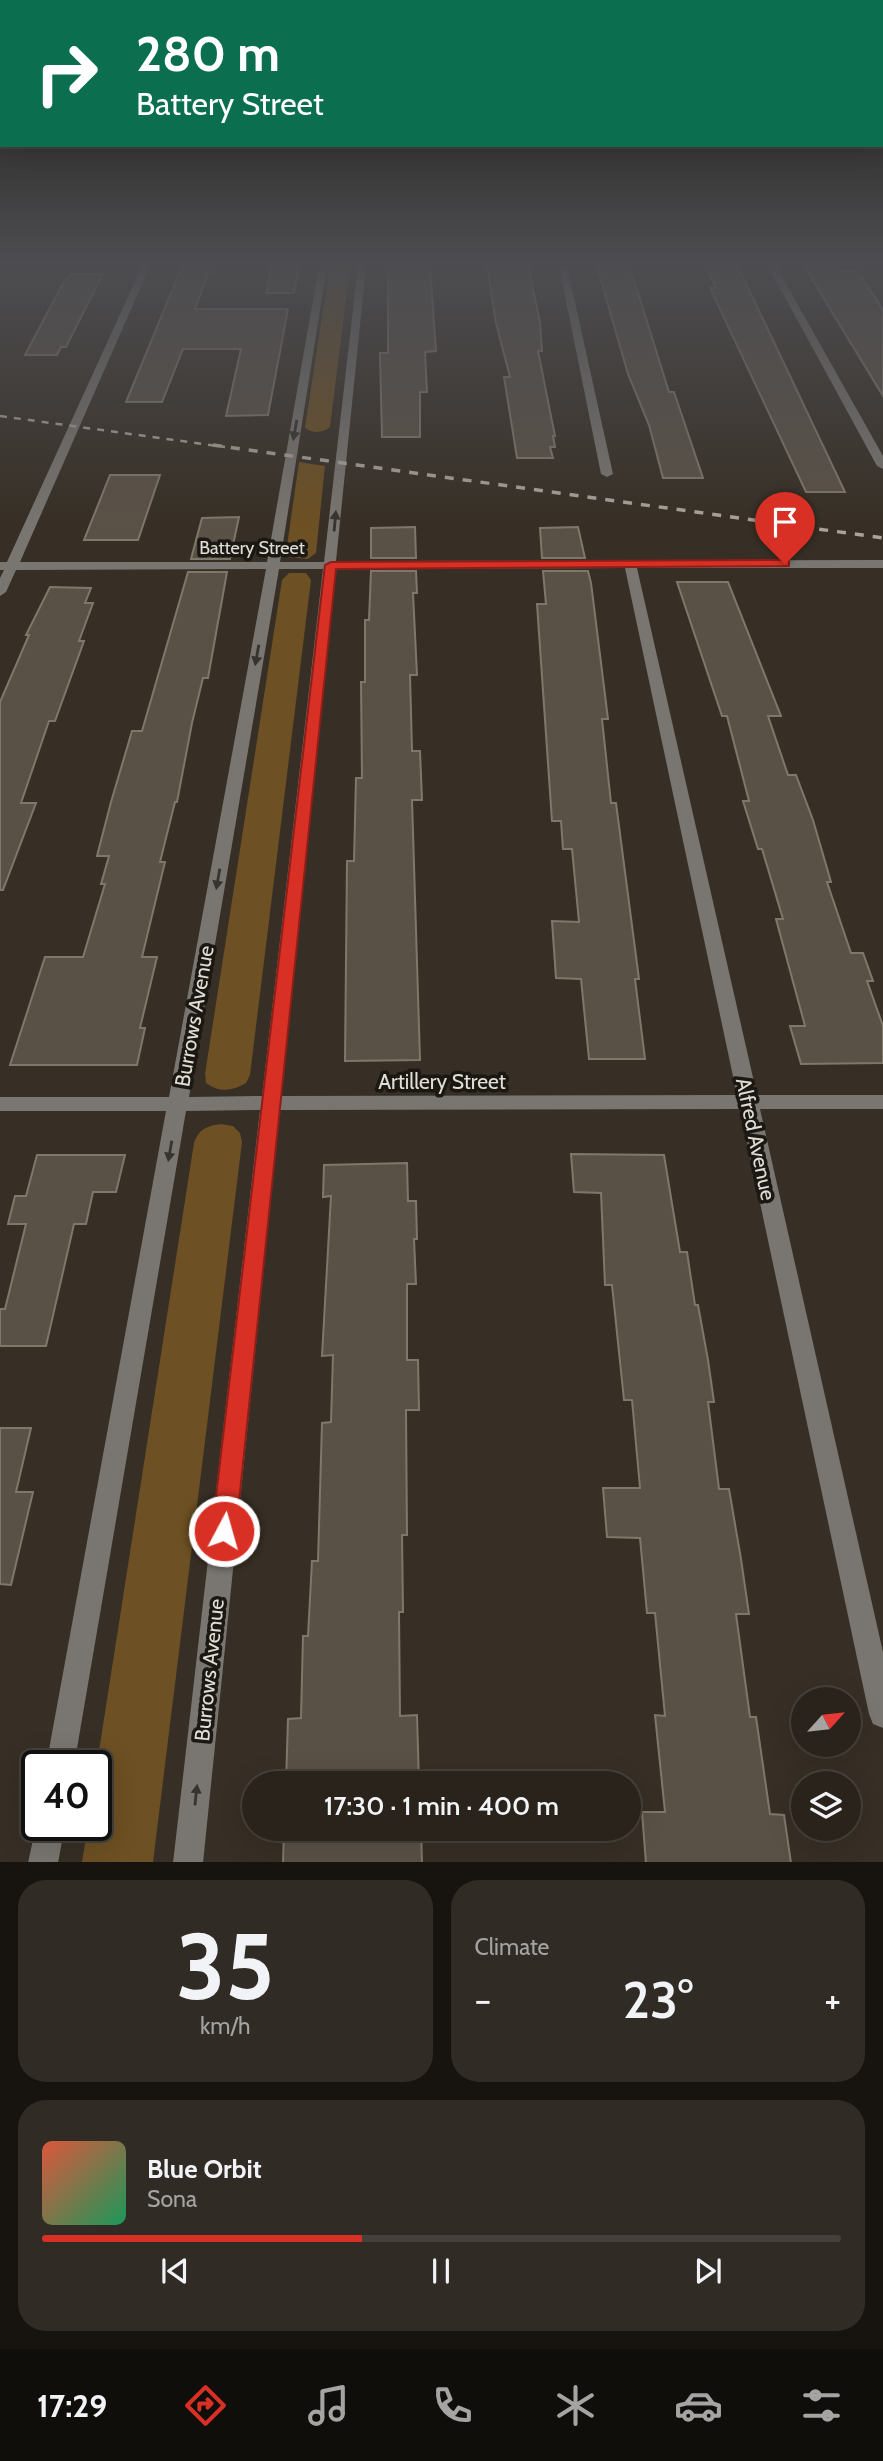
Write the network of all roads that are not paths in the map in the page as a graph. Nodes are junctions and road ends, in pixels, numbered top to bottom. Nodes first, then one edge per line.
1 (105, 353) edge
2 (309, 353) edge
3 (353, 353) edge
4 (581, 353) edge
5 (820, 353) edge
6 (883, 466) edge
7 (607, 474) dead end
8 (630, 564) junction
9 (883, 564) edge
10 (331, 565) junction
11 (6, 566) edge
12 (273, 566) junction
13 (0, 592) edge
14 (179, 1102) junction
15 (883, 1102) edge
16 (270, 1103) junction
17 (749, 1103) junction
18 (0, 1104) edge
19 (883, 1714) edge
20 (63, 1750) edge
21 (47, 1841) edge
22 (43, 1862) edge
23 (188, 1862) edge

1 - 11 street
2 -> 12 street, Burrows Avenue
10 -> 3 street, Burrows Avenue
4 - 7 street
5 - 6 street
8 - 9 street, Battery Street
8 - 10 street, Battery Street
8 - 17 street, Alfred Avenue
10 - 12 street, Battery Street
10 - 16 street, Burrows Avenue
11 - 12 street, Battery Street
11 - 13 street
12 -> 14 street, Burrows Avenue
14 - 16 street, Artillery Street
14 - 18 street, Artillery Street
14 -> 20 street, Burrows Avenue
15 - 17 street, Artillery Street
16 - 17 street, Artillery Street
23 -> 16 street, Burrows Avenue
17 - 19 street, Alfred Avenue
21 - 22 street

